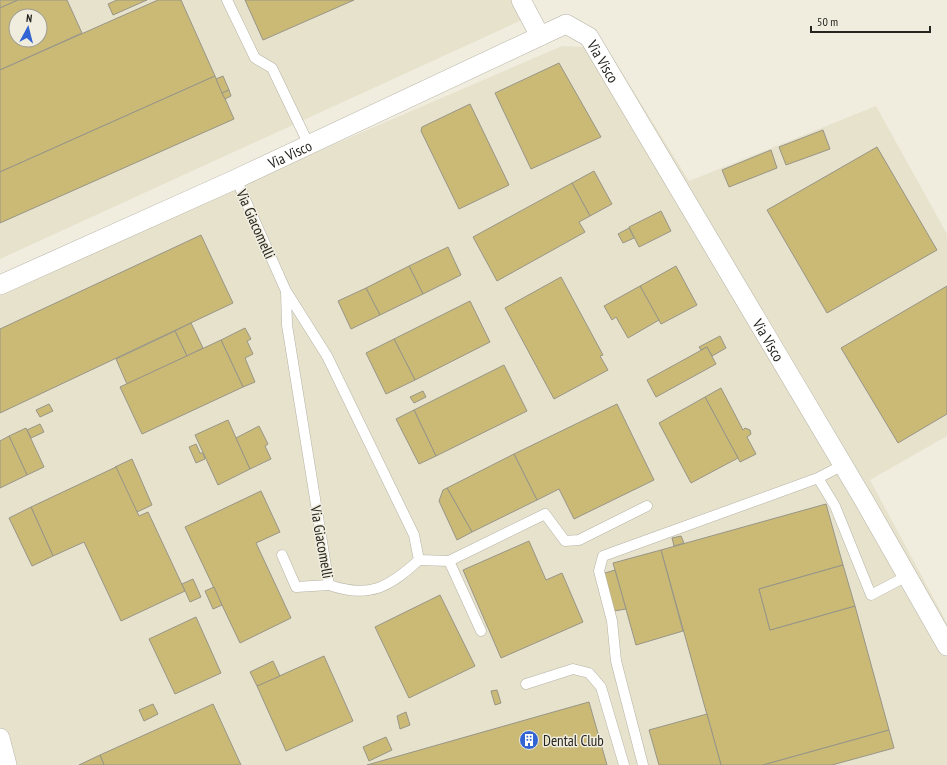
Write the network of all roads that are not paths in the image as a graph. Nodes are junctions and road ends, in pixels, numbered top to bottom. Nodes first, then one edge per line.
1 (227, 0) edge
2 (521, 0) edge
3 (540, 36) junction
4 (309, 145) junction
5 (236, 179) junction
6 (0, 285) edge
7 (286, 291) junction
8 (843, 465) junction
9 (818, 478) junction
10 (647, 506) dead end
11 (282, 555) dead end
12 (419, 560) junction
13 (449, 561) junction
14 (907, 576) junction
15 (329, 585) junction
16 (481, 632) dead end
17 (947, 646) edge
18 (526, 684) dead end
19 (0, 738) edge
20 (7, 765) edge
21 (624, 765) edge
22 (643, 765) edge

1 - 4 lane
2 - 3 street
3 - 4 street, Via Visco
3 - 8 street, Via Visco
4 - 5 street, Via Visco
5 - 6 street, Via Visco
5 - 7 lane, Via Giacomelli
7 - 12 lane, Via Giacomelli
7 - 15 lane, Via Giacomelli
8 - 9 lane
8 - 14 street, Via Visco
9 - 14 lane
9 - 22 lane
10 - 13 lane
11 - 15 lane
12 - 13 lane
12 - 15 lane, Via Giacomelli
13 - 16 lane
14 - 17 street, Via Visco
18 - 21 lane
19 - 20 street

